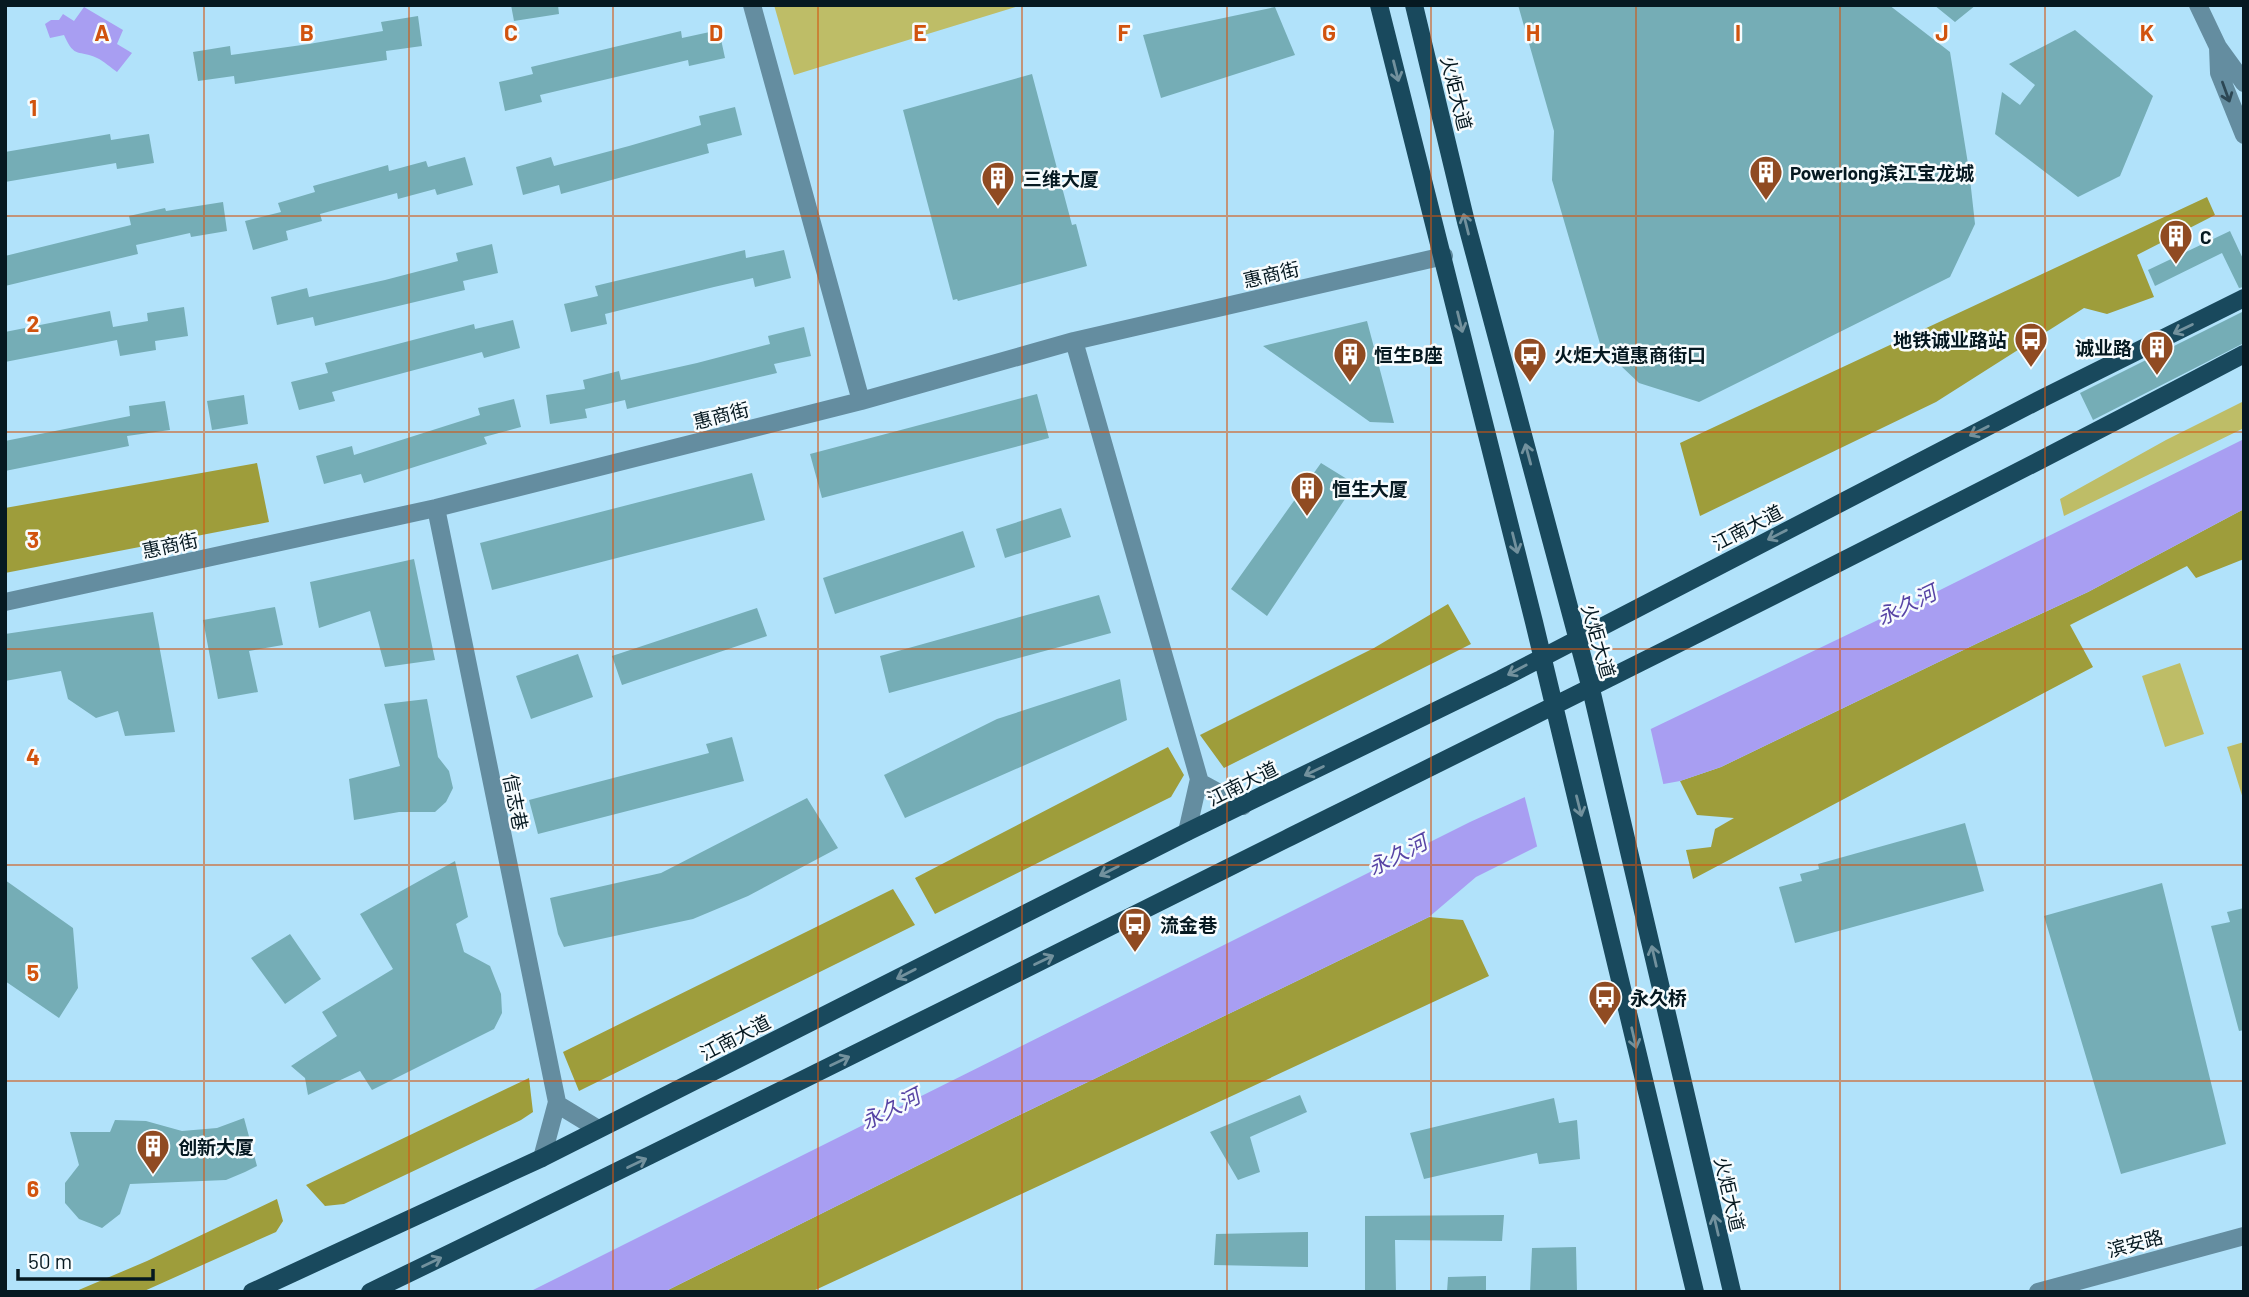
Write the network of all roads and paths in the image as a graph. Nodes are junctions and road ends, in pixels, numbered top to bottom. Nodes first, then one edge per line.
1 (752, 5) edge
2 (1379, 5) edge
3 (1414, 5) edge
4 (2198, 5) edge
5 (2218, 47) junction
6 (2244, 83) edge
7 (2244, 135) edge
8 (1444, 256) junction
9 (2244, 298) edge
10 (1073, 341) junction
11 (2244, 354) edge
12 (861, 401) junction
13 (436, 508) junction
14 (5, 601) edge
15 (1578, 638) junction
16 (1542, 657) junction
17 (1591, 689) junction
18 (1553, 706) junction
19 (1199, 782) junction
20 (1243, 806) junction
21 (1187, 832) junction
22 (557, 1104) junction
23 (598, 1129) junction
24 (541, 1158) junction
25 (2244, 1236) edge
26 (252, 1292) edge
27 (370, 1292) edge
28 (1695, 1292) edge
29 (1732, 1292) edge
30 (2038, 1292) edge

1 - 12 street
2 -> 8 main road
15 -> 3 main road, 火炬大道
4 - 5 street
5 - 6 street
5 -> 7 street
8 - 10 street, 惠商街
8 -> 16 main road
9 -> 15 main road, 江南大道
10 - 12 street, 惠商街
10 - 19 street
11 - 17 main road
12 - 13 street, 惠商街
13 - 14 street, 惠商街
13 - 22 street, 信志巷
15 - 16 main road, 江南大道
15 - 17 main road, 火炬大道
16 - 18 main road
16 -> 20 main road, 江南大道
17 - 18 main road
29 -> 17 main road, 火炬大道
27 -> 18 main road
18 -> 28 main road
19 - 20 street
19 - 21 street
20 - 21 main road, 江南大道
21 -> 23 main road, 江南大道
22 - 23 street
22 - 24 street, 信志巷
23 - 24 main road, 江南大道
24 - 26 main road, 江南大道
25 - 30 street, 滨安路

